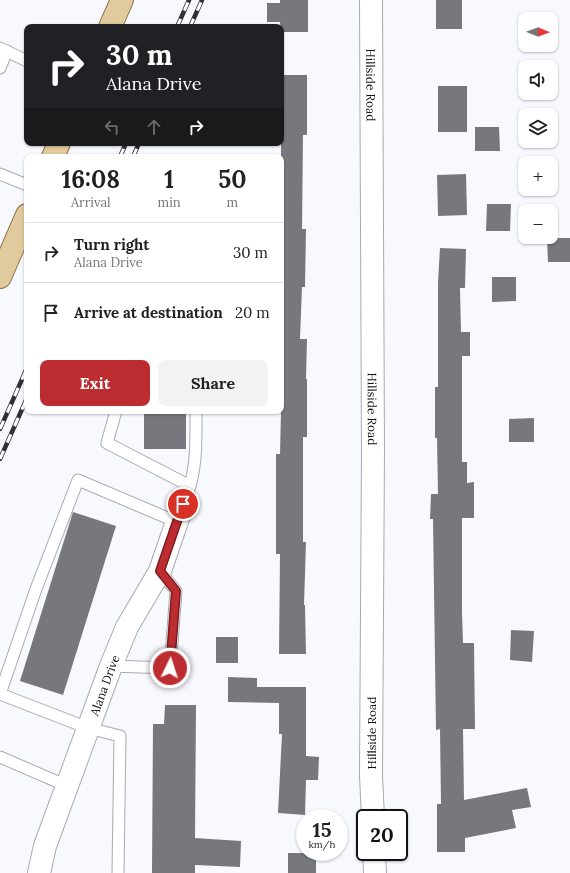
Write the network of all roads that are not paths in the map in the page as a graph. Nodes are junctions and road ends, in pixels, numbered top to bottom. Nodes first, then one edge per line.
1 (122, 0) edge
2 (371, 0) edge
3 (111, 24) edge
4 (4, 50) edge
5 (24, 60) edge
6 (0, 68) edge
7 (0, 174) edge
8 (24, 184) edge
9 (24, 222) edge
10 (0, 277) edge
11 (115, 414) edge
12 (196, 414) edge
13 (183, 504) junction
14 (160, 571) junction
15 (111, 666) junction
16 (0, 694) edge
17 (88, 728) junction
18 (0, 757) edge
19 (67, 786) junction
20 (373, 809) edge
21 (374, 861) edge
22 (39, 873) edge
23 (118, 873) edge
24 (375, 873) edge

1 - 3 main road
2 - 20 street, Hillside Road
4 - 5 lane
4 - 6 lane
7 - 8 lane
9 - 10 main road
11 - 13 lane
12 - 13 lane
13 - 14 street, Alana Drive
13 - 16 lane
14 - 15 street, Alana Drive
14 - 15 lane
15 - 17 street, Alana Drive
16 - 17 lane
17 - 19 street, Alana Drive
17 - 23 lane
18 - 19 lane
19 - 22 street, Alana Drive
21 - 24 street

